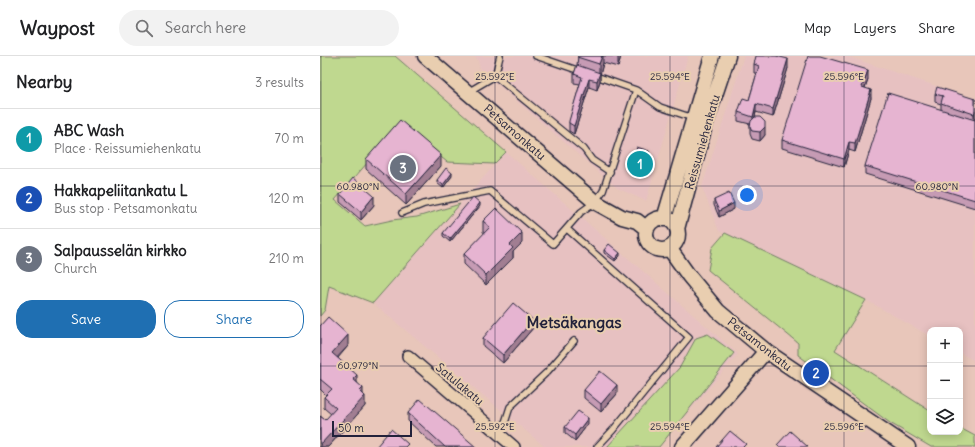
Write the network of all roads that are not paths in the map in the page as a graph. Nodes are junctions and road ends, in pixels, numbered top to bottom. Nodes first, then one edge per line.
1 (425, 56) edge
2 (500, 56) edge
3 (536, 56) edge
4 (712, 56) edge
5 (728, 56) edge
6 (495, 76) junction
7 (636, 90) junction
8 (468, 93) junction
9 (700, 120) junction
10 (610, 172) junction
11 (595, 202) junction
12 (402, 213) dead end
13 (664, 219) junction
14 (566, 229) junction
15 (647, 229) junction
16 (677, 229) junction
17 (670, 248) junction
18 (574, 341) dead end
19 (766, 351) junction
20 (408, 356) dead end
21 (501, 435) junction
22 (514, 447) edge
23 (597, 447) edge
24 (682, 447) edge
25 (908, 447) edge

1 - 8 street, Petsamonkatu
2 - 6 lane
3 - 7 lane
4 - 9 street, Reissumiehenkatu
5 - 9 street, Reissumiehenkatu
6 - 8 lane
6 - 10 lane
7 - 9 lane
7 - 10 lane
8 - 11 street, Petsamonkatu
9 - 13 street, Reissumiehenkatu
9 - 16 street, Reissumiehenkatu
10 - 11 lane
11 - 14 lane
11 - 15 street, Petsamonkatu
12 - 14 lane
13 - 15 street
13 - 16 street
14 - 23 lane
15 - 17 street
16 - 17 street
17 - 19 street, Petsamonkatu
18 - 21 lane
19 - 24 street
19 - 25 street, Petsamonkatu
20 - 21 street, Satulakatu
21 - 22 street, Satulakatu

